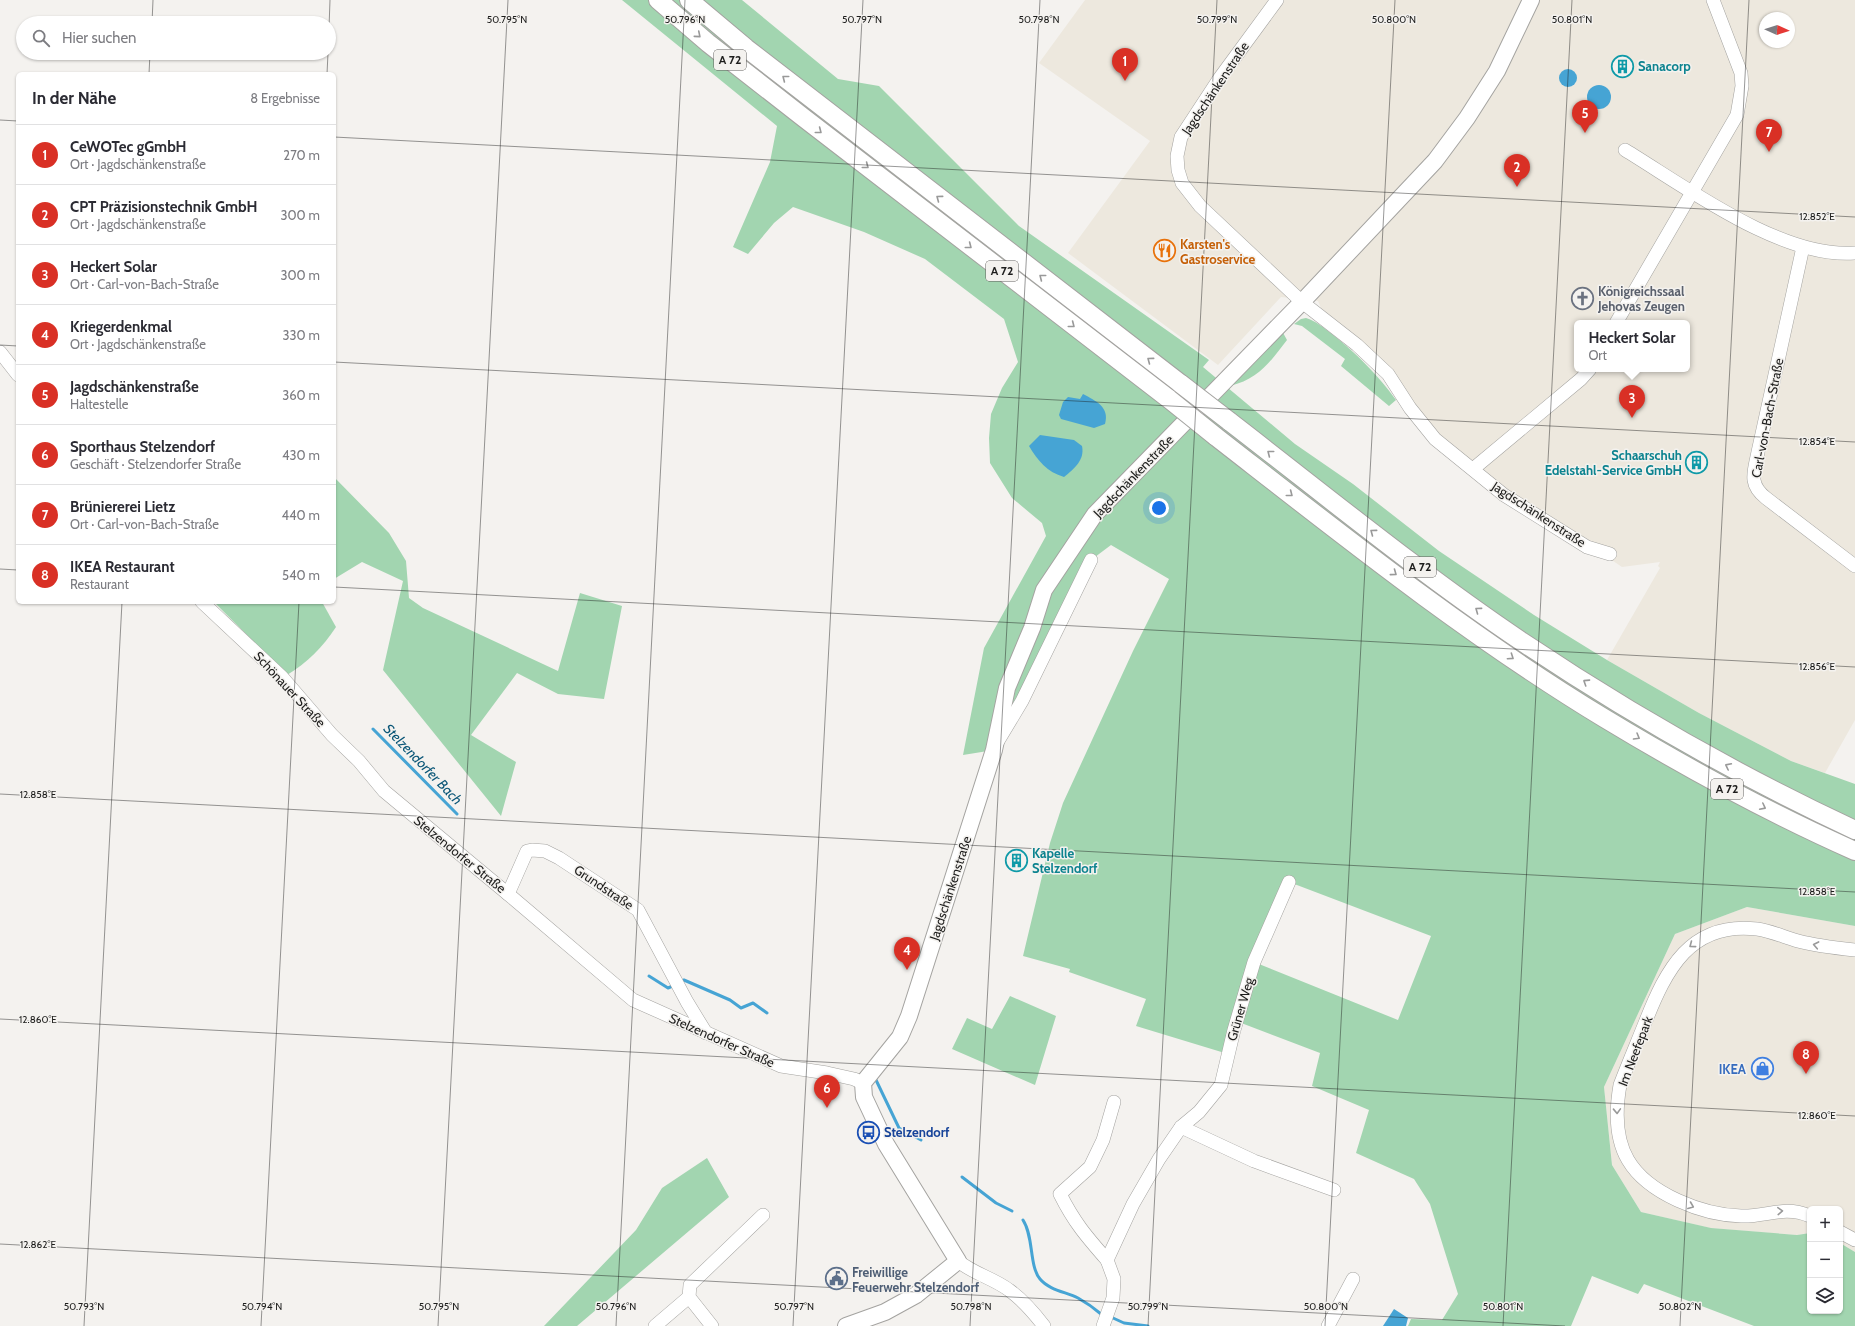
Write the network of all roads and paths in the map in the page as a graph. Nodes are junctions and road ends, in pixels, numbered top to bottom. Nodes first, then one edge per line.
1 (658, 0) edge
2 (689, 0) edge
3 (1277, 0) edge
4 (1531, 0) edge
5 (1713, 0) edge
6 (1625, 150) dead end
7 (1692, 191) junction
8 (1803, 247) junction
9 (1855, 253) edge
10 (1302, 302) junction
11 (1618, 320) edge
12 (0, 352) edge
13 (16, 372) edge
14 (1588, 372) edge
15 (1473, 469) junction
16 (1610, 554) dead end
17 (1091, 560) dead end
18 (1855, 566) edge
19 (204, 604) edge
20 (994, 750) junction
21 (359, 761) joint
22 (1813, 810) junction
23 (1855, 820) edge
24 (1855, 830) edge
25 (1855, 851) edge
26 (1289, 882) dead end
27 (508, 894) junction
28 (1855, 950) edge
29 (706, 1033) junction
30 (863, 1083) junction
31 (1114, 1102) dead end
32 (1181, 1127) junction
33 (1334, 1190) dead end
34 (763, 1215) dead end
35 (1807, 1215) edge
36 (1843, 1234) edge
37 (1855, 1240) edge
38 (1107, 1260) junction
39 (958, 1261) junction
40 (1353, 1279) dead end
41 (688, 1297) junction
42 (655, 1326) edge
43 (712, 1326) edge
44 (846, 1326) edge
45 (1044, 1326) edge
46 (1103, 1326) edge
47 (1328, 1326) edge

1 -> 25 highway, A 72, bridge
22 -> 2 highway, A 72, bridge
3 - 10 street, Jagdschänkenstraße
4 - 10 main road, Jagdschänkenstraße
5 - 7 street
6 - 7 street
7 - 8 street
7 - 11 street
8 - 9 street
8 - 18 street, Carl-von-Bach-Straße
10 - 15 street, Jagdschänkenstraße
10 - 20 main road, Jagdschänkenstraße
12 - 13 street
14 - 15 street
15 - 16 street, Jagdschänkenstraße
17 - 20 street, Jagdschänkenstraße
19 - 21 street, Schönauer Straße
20 - 30 main road, Jagdschänkenstraße
21 - 27 street, Stelzendorfer Straße
22 - 23 highway
22 - 24 highway, A 72
26 - 32 street, Grüner Weg
27 - 29 street, Stelzendorfer Straße
27 - 29 street, Grundstraße
28 -> 35 street, Im Neefepark
29 - 30 street, Stelzendorfer Straße
30 - 39 main road
31 - 38 street
32 - 33 street
32 - 38 street, Grüner Weg
34 - 41 street
36 - 37 street
38 - 46 street
39 - 44 main road
39 - 45 street
40 - 47 street
41 - 42 street
41 - 43 street

